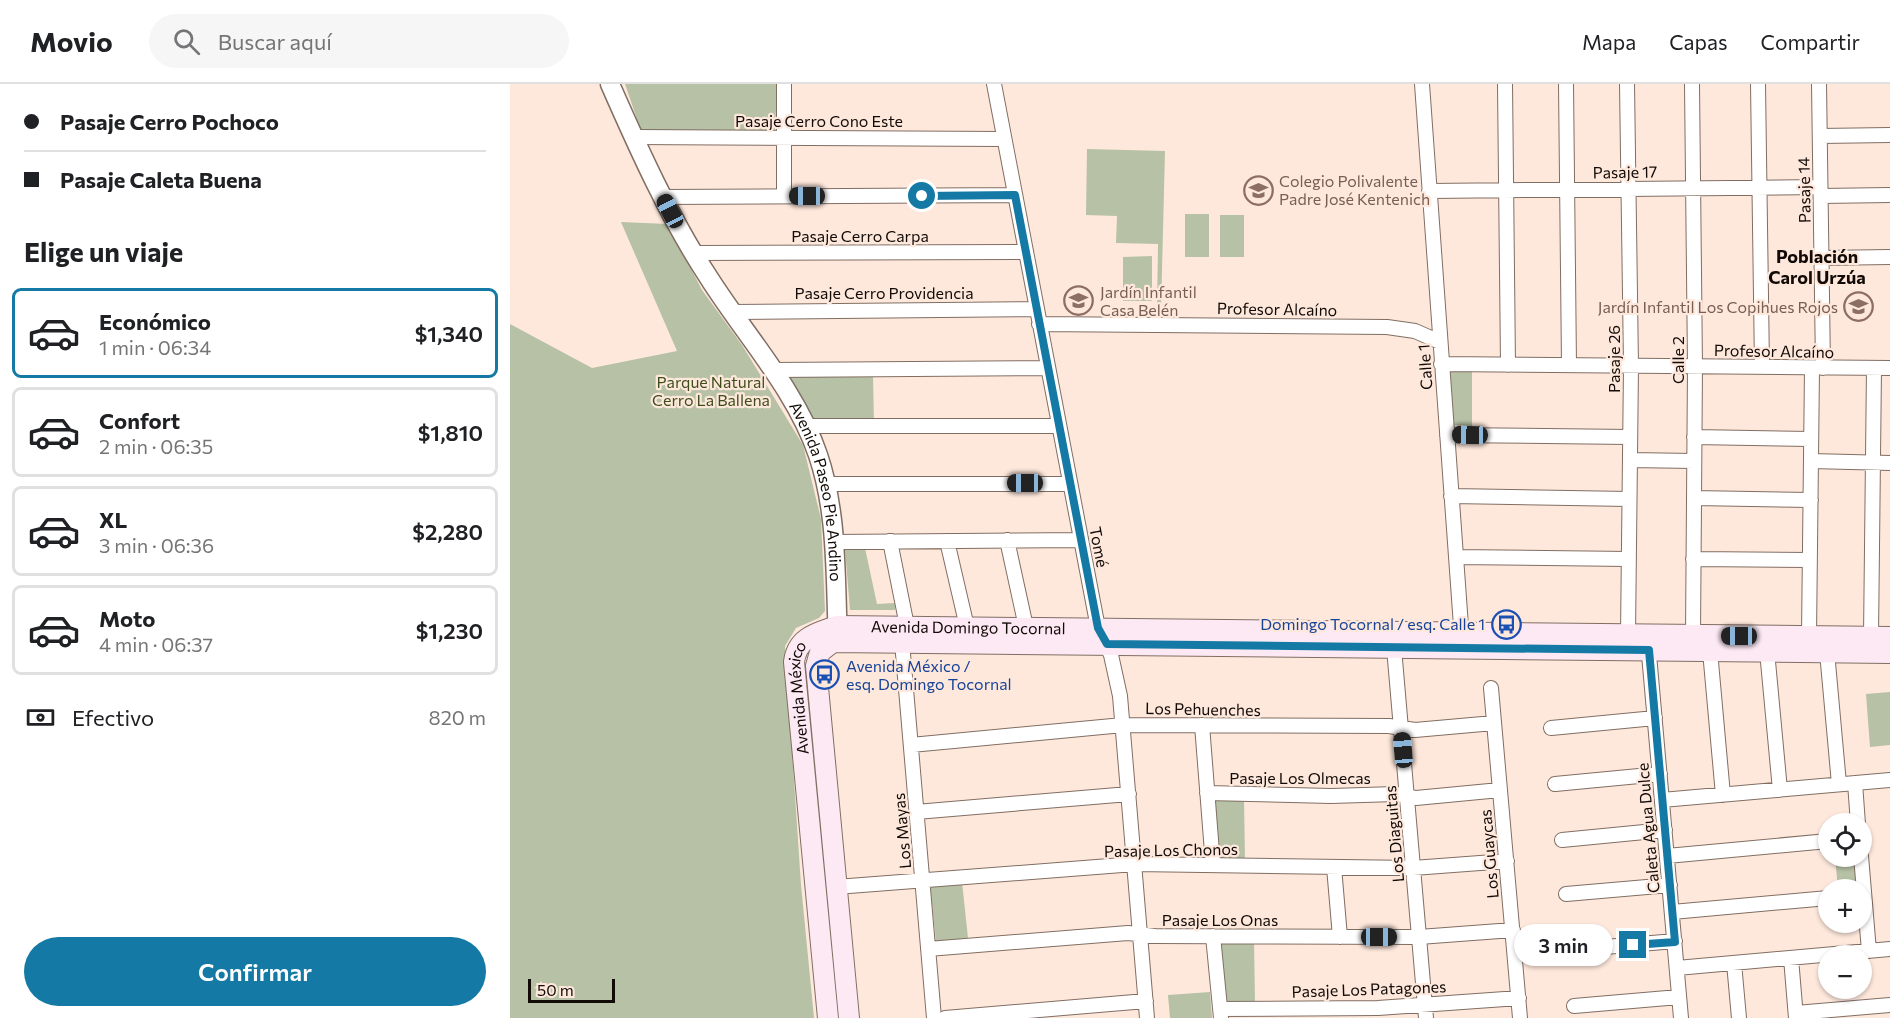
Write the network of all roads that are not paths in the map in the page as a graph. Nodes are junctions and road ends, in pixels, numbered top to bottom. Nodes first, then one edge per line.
1 (610, 84) edge
2 (784, 84) edge
3 (994, 84) edge
4 (1422, 84) edge
5 (1505, 84) edge
6 (1566, 84) edge
7 (1627, 84) edge
8 (1692, 84) edge
9 (1758, 84) edge
10 (1819, 84) edge
11 (1890, 135) edge
12 (1820, 136) junction
13 (634, 137) junction
14 (784, 138) junction
15 (1004, 139) junction
16 (1760, 187) junction
17 (1693, 188) junction
18 (1567, 189) junction
19 (1628, 189) junction
20 (1507, 190) junction
21 (1430, 191) junction
22 (1820, 191) junction
23 (1015, 195) junction
24 (1890, 195) edge
25 (784, 196) junction
26 (662, 197) junction
27 (1026, 252) junction
28 (694, 253) junction
29 (1890, 257) edge
30 (1821, 258) junction
31 (1037, 309) junction
32 (732, 312) junction
33 (1039, 324) junction
34 (1440, 342) junction
35 (1441, 364) junction
36 (1508, 365) junction
37 (1569, 365) junction
38 (1631, 366) junction
39 (1695, 367) junction
40 (1762, 367) junction
41 (1048, 368) junction
42 (1817, 368) junction
43 (1874, 368) junction
44 (1890, 368) edge
45 (772, 370) junction
46 (806, 426) junction
47 (1059, 426) junction
48 (1447, 435) junction
49 (1630, 437) junction
50 (1694, 437) junction
51 (1811, 439) junction
52 (1630, 460) junction
53 (1694, 461) junction
54 (1811, 461) junction
55 (1873, 463) junction
56 (1890, 463) edge
57 (825, 484) junction
58 (1070, 484) junction
59 (1451, 496) junction
60 (1694, 498) junction
61 (1629, 499) junction
62 (1811, 500) junction
63 (1007, 540) junction
64 (1081, 540) junction
65 (890, 541) junction
66 (947, 541) junction
67 (834, 542) junction
68 (1456, 557) junction
69 (1629, 559) junction
70 (1693, 559) junction
71 (1810, 560) junction
72 (967, 627) junction
73 (1026, 627) junction
74 (838, 633) junction
75 (904, 634) junction
76 (1693, 635) junction
77 (1102, 636) junction
78 (1809, 636) junction
79 (1880, 637) edge
80 (1641, 640) junction
81 (1462, 641) junction
82 (1394, 648) junction
83 (1710, 651) junction
84 (1767, 651) junction
85 (1827, 652) junction
86 (1890, 653) edge
87 (1491, 688) dead end
88 (1655, 718) junction
89 (1494, 723) junction
90 (1123, 725) junction
91 (1202, 725) junction
92 (1401, 728) junction
93 (1551, 728) dead end
94 (910, 745) junction
95 (1660, 774) junction
96 (1890, 780) edge
97 (1855, 783) junction
98 (1555, 784) dead end
99 (1839, 784) junction
100 (1500, 790) junction
101 (1780, 790) junction
102 (1207, 793) junction
103 (1129, 794) junction
104 (1723, 795) junction
105 (1407, 796) junction
106 (1662, 800) junction
107 (916, 812) junction
108 (1857, 813) edge
109 (1665, 830) junction
110 (1562, 840) dead end
111 (1818, 843) edge
112 (1667, 856) junction
113 (1507, 861) junction
114 (1135, 864) junction
115 (1214, 865) junction
116 (1334, 867) junction
117 (1413, 868) junction
118 (922, 881) junction
119 (1670, 885) junction
120 (836, 887) junction
121 (1566, 894) dead end
122 (1818, 899) edge
123 (1672, 912) junction
124 (1513, 930) junction
125 (1140, 934) junction
126 (1213, 936) junction
127 (1340, 937) junction
128 (1419, 937) junction
129 (1675, 942) junction
130 (928, 949) junction
131 (1890, 949) edge
132 (1570, 950) dead end
133 (1872, 951) edge
134 (1818, 956) edge
135 (1791, 958) junction
136 (1734, 963) junction
137 (1677, 968) junction
138 (1679, 997) junction
139 (1519, 998) junction
140 (1146, 1000) junction
141 (1890, 1005) edge
142 (1574, 1006) dead end
143 (1426, 1012) edge
144 (1221, 1014) edge
145 (1796, 1016) edge
146 (828, 1018) edge
147 (849, 1018) edge
148 (934, 1018) edge
149 (945, 1018) edge
150 (1147, 1018) edge
151 (1520, 1018) edge
152 (1681, 1018) edge
153 (1739, 1018) edge

1 - 13 street, Avenida Paseo Pie Andino
2 - 14 street
3 - 15 street, Tomé
4 - 21 street, Calle 1
5 - 20 street
6 - 18 street
7 - 19 street, Pasaje 26
8 - 17 street, Calle 2
9 - 16 street
10 - 12 street, Pasaje 14
11 - 12 street
12 - 22 street, Pasaje 14
13 - 14 street, Pasaje Cerro Cono Este
13 - 26 street, Avenida Paseo Pie Andino
14 - 15 street, Pasaje Cerro Cono Este
14 - 25 street
15 - 23 street, Tomé
16 - 17 street, Pasaje 17
16 - 22 street, Pasaje 17
16 - 40 street
17 - 19 street, Pasaje 17
17 - 39 street, Calle 2
18 - 19 street, Pasaje 17
18 - 20 street, Pasaje 17
18 - 37 street
19 - 38 street, Pasaje 26
20 - 21 street, Pasaje 17
20 - 36 street
21 - 34 street, Calle 1
22 - 24 street, Pasaje 17
22 - 30 street, Pasaje 14
23 - 25 street
23 - 27 street, Tomé
25 - 26 street
26 - 28 street, Avenida Paseo Pie Andino
27 - 28 street, Pasaje Cerro Carpa
27 - 31 street, Tomé
28 - 32 street, Avenida Paseo Pie Andino
29 - 30 street
30 - 42 street, Pasaje 14
31 - 32 street, Pasaje Cerro Providencia
31 - 33 street, Tomé
32 - 45 street, Avenida Paseo Pie Andino
33 - 34 street, Profesor Alcaíno
33 - 41 street, Tomé
34 - 35 street, Calle 1
35 - 36 street, Profesor Alcaíno
35 - 48 street, Calle 1
36 - 37 street, Profesor Alcaíno
37 - 38 street, Profesor Alcaíno
38 - 39 street, Profesor Alcaíno
38 - 49 street, Pasaje 26
39 - 40 street, Profesor Alcaíno
39 - 50 street, Calle 2
40 - 42 street, Profesor Alcaíno
41 - 45 street
41 - 47 street, Tomé
42 - 43 street, Profesor Alcaíno
42 - 51 street, Pasaje 14
43 - 44 street, Profesor Alcaíno
43 - 55 street
45 - 46 street, Avenida Paseo Pie Andino
46 - 47 street
46 - 57 street, Avenida Paseo Pie Andino
47 - 58 street, Tomé
48 - 49 street
48 - 59 street, Calle 1
49 - 52 street, Pasaje 26
50 - 51 street
50 - 53 street, Calle 2
51 - 54 street, Pasaje 14
52 - 53 street
52 - 61 street, Pasaje 26
53 - 60 street, Calle 2
54 - 55 street
54 - 62 street, Pasaje 14
55 - 56 street
55 - 79 street
57 - 58 street
57 - 67 street, Avenida Paseo Pie Andino
58 - 64 street, Tomé
59 - 61 street
59 - 68 street, Calle 1
60 - 62 street
60 - 70 street, Calle 2
61 - 69 street, Pasaje 26
62 - 71 street, Pasaje 14
63 - 64 street
63 - 66 street
63 - 73 street
64 - 77 street, Tomé
65 - 66 street
65 - 67 street
65 - 75 street, Los Mayas
66 - 72 street
67 - 74 street, Avenida Paseo Pie Andino
68 - 69 street
68 - 81 street, Calle 1
69 - 80 street, Pasaje 26
70 - 71 street
70 - 76 street, Calle 2
71 - 78 street, Pasaje 14
72 - 73 main road, Avenida Domingo Tocornal
72 - 75 main road, Avenida Domingo Tocornal
73 - 77 main road, Avenida Domingo Tocornal
74 - 75 main road, Avenida Domingo Tocornal
74 - 120 main road, Avenida México
74 - 146 main road, Avenida México
75 - 77 main road, Avenida Domingo Tocornal
75 - 94 street, Los Mayas
76 - 78 main road, Avenida Domingo Tocornal
76 - 80 main road, Avenida Domingo Tocornal
77 - 81 main road, Avenida Domingo Tocornal
77 - 82 main road, Avenida Domingo Tocornal
77 - 90 street, Tomé
78 - 79 main road, Avenida Domingo Tocornal
80 - 81 main road, Avenida Domingo Tocornal
80 - 83 main road, Avenida Domingo Tocornal
80 - 88 street, Caleta Agua Dulce
81 - 82 main road, Avenida Domingo Tocornal
82 - 92 street, Los Diaguitas
83 - 84 main road, Avenida Domingo Tocornal
83 - 104 street
84 - 85 main road, Avenida Domingo Tocornal
84 - 101 street
85 - 86 main road, Avenida Domingo Tocornal
85 - 99 street
87 - 89 street, Los Guaycas
88 - 93 street
88 - 95 street, Caleta Agua Dulce
89 - 92 street, Los Pehuenches
89 - 100 street, Los Guaycas
90 - 91 street, Los Pehuenches
90 - 94 street, Los Pehuenches
90 - 103 street, Tomé
91 - 92 street, Los Pehuenches
91 - 102 street
92 - 105 street, Los Diaguitas
94 - 107 street, Los Mayas
95 - 98 street
95 - 106 street, Caleta Agua Dulce
96 - 97 street
97 - 99 street
97 - 108 street
99 - 101 street
100 - 105 street, Pasaje Los Olmecas
100 - 113 street, Los Guaycas
101 - 104 street
102 - 105 street, Pasaje Los Olmecas
102 - 115 street
103 - 107 street
103 - 114 street, Tomé
104 - 106 street
105 - 117 street, Los Diaguitas
106 - 109 street, Caleta Agua Dulce
107 - 118 street, Los Mayas
109 - 110 street
109 - 112 street, Caleta Agua Dulce
111 - 112 street
112 - 119 street, Caleta Agua Dulce
113 - 117 street, Pasaje Los Chonos
113 - 124 street, Los Guaycas
114 - 115 street, Pasaje Los Chonos
114 - 118 street, Pasaje Los Chonos
114 - 125 street, Tomé
115 - 116 street, Pasaje Los Chonos
116 - 117 street, Pasaje Los Chonos
116 - 127 street
117 - 128 street, Los Diaguitas
118 - 120 street, Pasaje Los Chonos
118 - 130 street, Los Mayas
119 - 121 street
119 - 123 street, Caleta Agua Dulce
120 - 147 main road, Avenida México
122 - 123 street
123 - 129 street, Caleta Agua Dulce
124 - 128 street, Pasaje Los Onas
124 - 139 street, Los Guaycas
125 - 126 street, Pasaje Los Onas
125 - 130 street, Pasaje Los Onas
125 - 140 street, Tomé
126 - 127 street, Pasaje Los Onas
126 - 144 street
127 - 128 street, Pasaje Los Onas
128 - 143 street, Los Diaguitas
129 - 132 street
129 - 137 street, Caleta Agua Dulce
130 - 148 street, Los Mayas
131 - 133 street
134 - 135 street
135 - 136 street
135 - 145 street
136 - 137 street
136 - 153 street
137 - 138 street, Caleta Agua Dulce
138 - 142 street
138 - 152 street, Caleta Agua Dulce
139 - 143 street, Pasaje Los Patagones
139 - 151 street, Los Guaycas
140 - 149 street
140 - 150 street, Tomé
141 - 145 street
143 - 144 street, Pasaje Los Patagones

